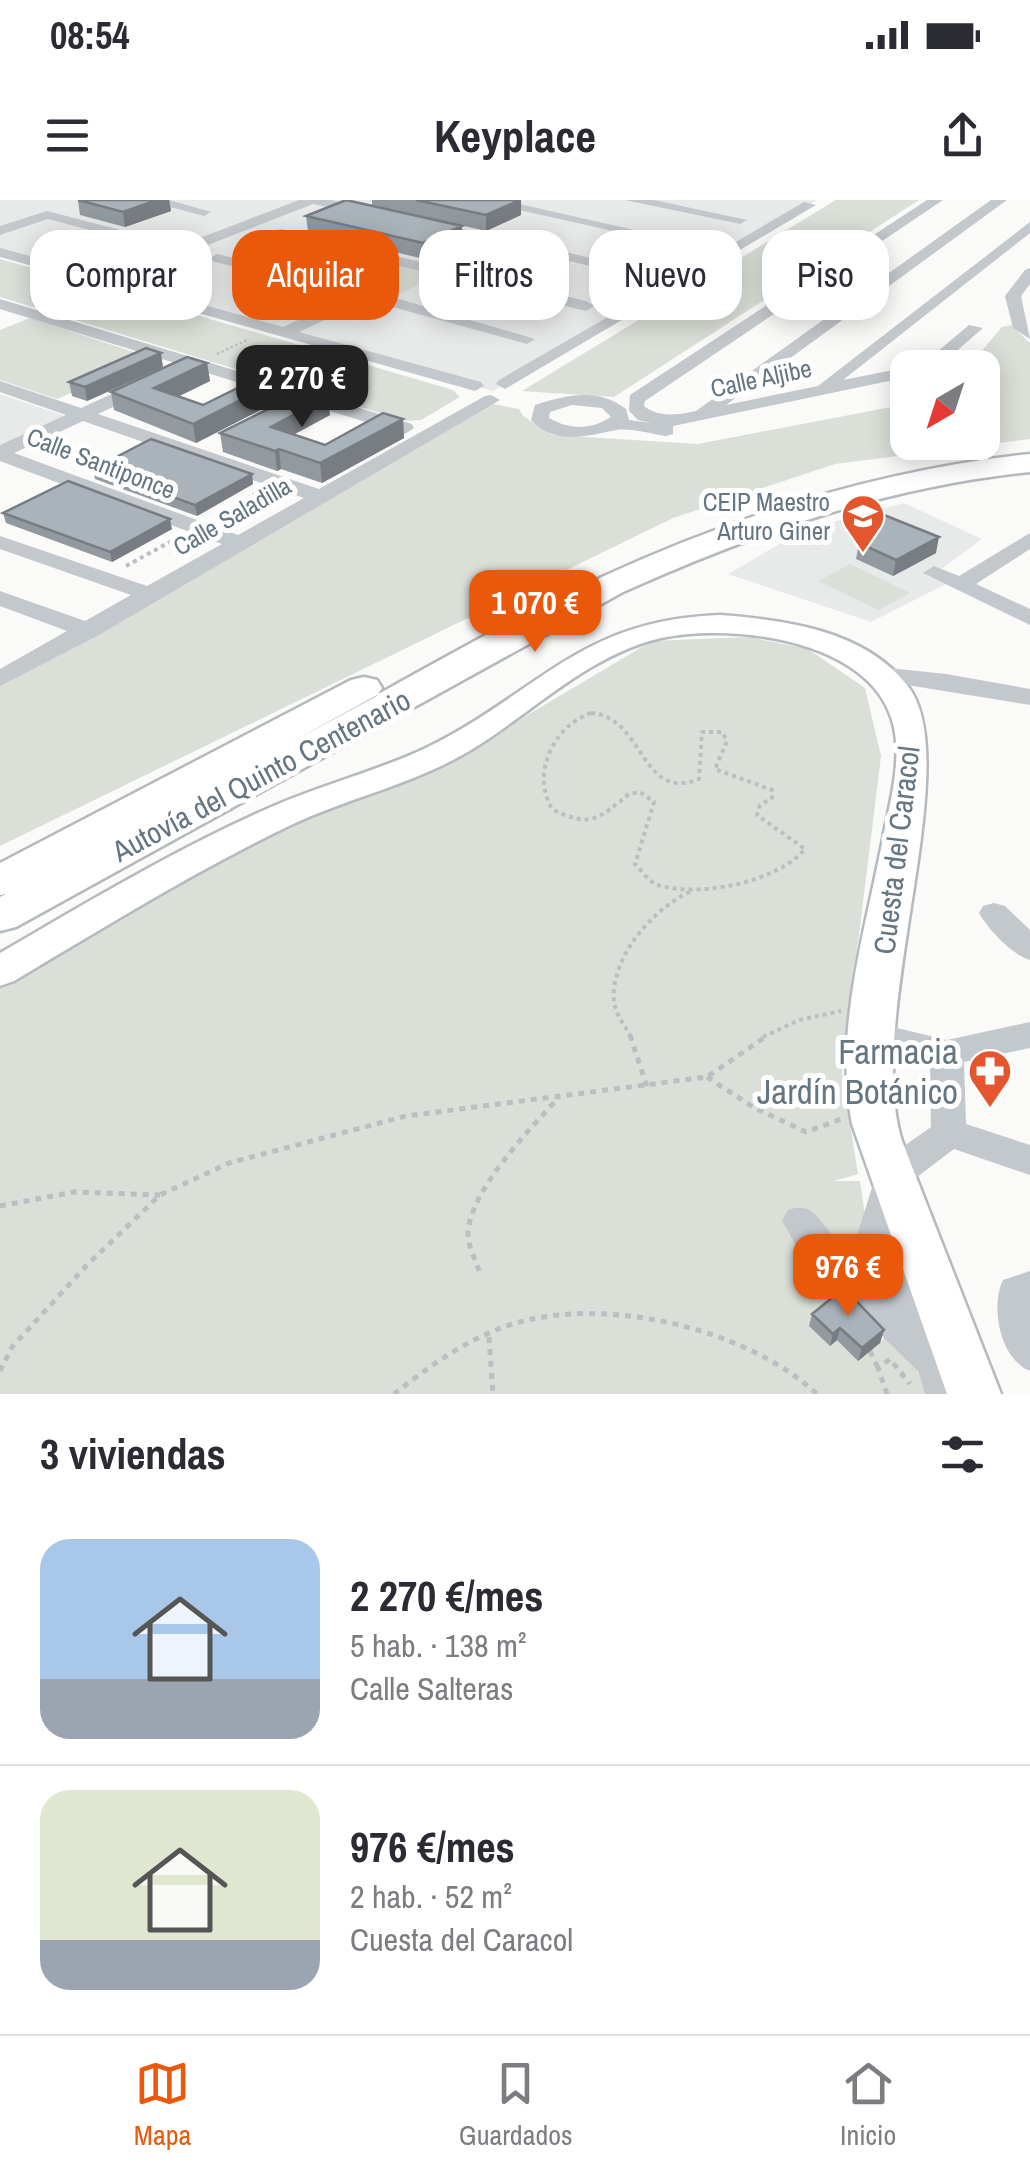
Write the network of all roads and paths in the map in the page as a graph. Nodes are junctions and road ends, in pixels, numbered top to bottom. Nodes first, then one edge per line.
1 (152, 200) edge
2 (290, 200) edge
3 (312, 200) edge
4 (482, 200) edge
5 (632, 200) edge
6 (936, 200) edge
7 (1000, 200) edge
8 (811, 204) edge
9 (87, 206) edge
10 (540, 206) edge
11 (583, 209) dead end
12 (204, 212) dead end
13 (380, 215) edge
14 (50, 216) junction
15 (565, 218) junction
16 (740, 220) dead end
17 (416, 223) edge
18 (1030, 226) edge
19 (104, 230) edge
20 (447, 230) edge
21 (501, 230) edge
22 (622, 230) edge
23 (5, 232) edge
24 (212, 233) edge
25 (212, 238) edge
26 (742, 244) edge
27 (0, 252) edge
28 (217, 258) dead end
29 (399, 260) edge
30 (402, 261) junction
31 (232, 262) edge
32 (399, 262) edge
33 (30, 263) edge
34 (419, 265) edge
35 (1030, 273) edge
36 (1030, 291) edge
37 (399, 302) edge
38 (569, 302) edge
39 (0, 304) edge
40 (586, 306) dead end
41 (212, 308) edge
42 (30, 312) edge
43 (30, 314) edge
44 (1030, 315) edge
45 (54, 320) edge
46 (304, 320) edge
47 (615, 320) edge
48 (0, 325) edge
49 (975, 328) dead end
50 (280, 330) junction
51 (1030, 334) edge
52 (527, 339) dead end
53 (948, 350) edge
54 (194, 364) junction
55 (890, 376) edge
56 (0, 386) edge
57 (890, 386) edge
58 (818, 392) junction
59 (494, 393) junction
60 (306, 398) junction
61 (550, 405) junction
62 (82, 414) junction
63 (275, 414) edge
64 (695, 418) junction
65 (615, 424) junction
66 (422, 434) junction
67 (228, 438) edge
68 (1030, 449) edge
69 (0, 453) edge
70 (197, 454) junction
71 (1030, 463) edge
72 (322, 497) junction
73 (1030, 539) edge
74 (0, 542) edge
75 (239, 544) junction
76 (934, 573) dead end
77 (960, 586) junction
78 (151, 595) junction
79 (0, 598) edge
80 (1030, 618) edge
81 (88, 631) junction
82 (3, 674) edge
83 (879, 674) junction
84 (1030, 697) edge
85 (0, 882) edge
86 (692, 891) junction
87 (994, 913) dead end
88 (0, 916) edge
89 (1030, 949) edge
90 (0, 970) edge
91 (874, 1023) junction
92 (1029, 1037) edge
93 (947, 1054) junction
94 (706, 1078) junction
95 (647, 1086) junction
96 (559, 1097) junction
97 (871, 1107) junction
98 (949, 1133) junction
99 (1030, 1160) edge
100 (893, 1174) junction
101 (160, 1195) junction
102 (0, 1206) edge
103 (479, 1270) dead end
104 (1030, 1289) edge
105 (489, 1338) junction
106 (870, 1351) edge
107 (1030, 1352) edge
108 (878, 1368) junction
109 (0, 1371) edge
110 (938, 1376) edge
111 (394, 1394) edge
112 (493, 1394) edge
113 (817, 1394) edge
114 (887, 1394) edge
115 (914, 1394) edge
116 (974, 1394) edge

1 - 12 street
2 - 24 street
3 - 13 street
3 - 25 street
4 - 10 street
5 - 16 street
6 - 64 street, Calle Aljibe
7 - 64 street
8 - 26 street, Calle Saladilla
9 - 14 street
10 - 15 street
10 - 21 street
11 - 15 street
14 - 19 street
14 - 23 street
15 - 22 street
17 - 20 street
18 - 58 street
27 - 33 street
28 - 31 street
29 - 30 street
30 - 32 street
30 - 34 street
35 - 51 street
36 - 44 street
37 - 52 street
38 - 40 street
39 - 42 street
41 - 50 street
43 - 48 street
45 - 54 street
46 - 50 street
47 - 59 street, Calle Saladilla
49 - 53 street
50 - 54 path
50 - 59 street
54 - 60 street
54 - 62 street
55 - 58 street, Calle Aljibe
56 - 62 street
57 - 65 street
58 - 64 street, Calle Aljibe
59 - 61 street
59 - 66 street, Calle Saladilla
60 - 63 street
60 - 66 street
61 - 65 street
61 - 65 street
62 - 69 street
62 - 70 street
66 - 72 street, Calle Saladilla
67 - 70 street
68 - 85 highway, Autovía del Quinto Centenario
69 - 75 street, Calle Santiponce
70 - 72 street
71 - 88 highway, Autovía del Quinto Centenario
72 - 75 street, Calle Saladilla
73 - 77 street
74 - 78 street
75 - 78 street, Calle Saladilla
76 - 77 street
77 - 80 street
78 - 81 street, Calle Saladilla
79 - 81 street
81 - 82 street, Calle Saladilla
83 - 84 street
83 - 90 main road, Cuesta del Caracol
83 - 91 main road, Cuesta del Caracol
86 - 86 path
86 - 95 path
87 - 89 street
91 - 93 street
91 - 94 path
91 - 97 main road, Cuesta del Caracol
92 - 93 street
93 - 98 street
94 - 95 path
94 - 97 path
95 - 96 path
96 - 101 path
96 - 103 path
97 - 100 main road, Cuesta del Caracol
98 - 99 street
98 - 100 street
100 - 110 street
100 - 110 street
100 - 116 main road, Cuesta del Caracol
101 - 102 path
101 - 109 path
104 - 107 street
105 - 111 path
105 - 112 path
105 - 113 path
106 - 108 path
108 - 114 path
108 - 115 path

